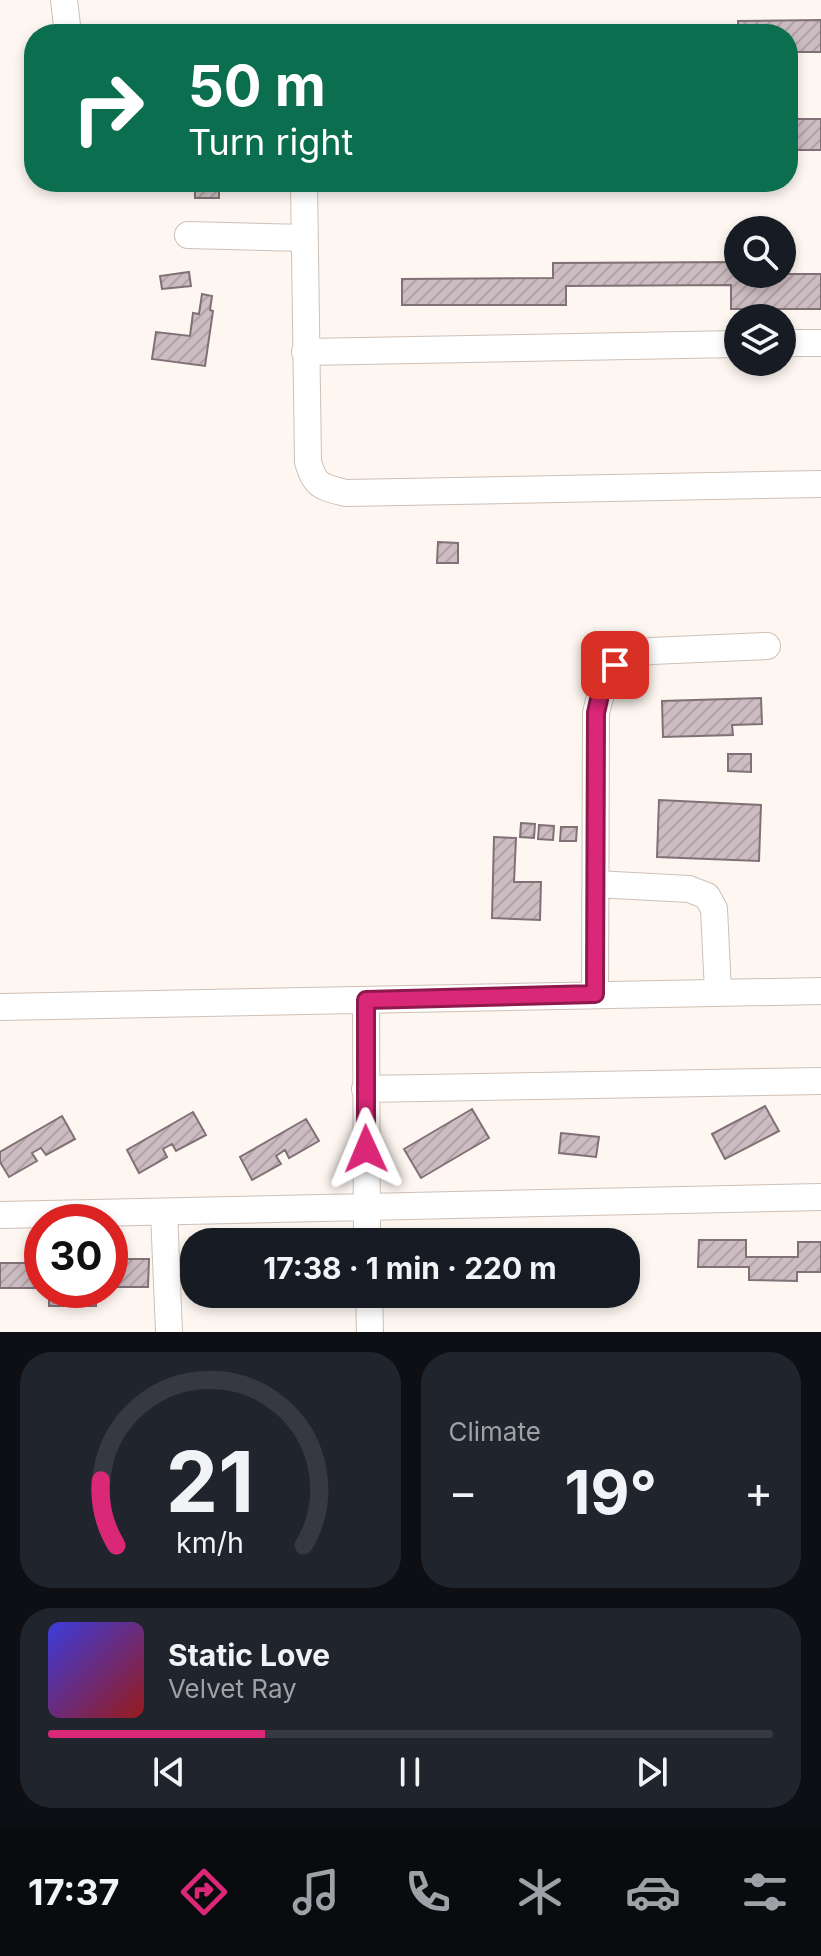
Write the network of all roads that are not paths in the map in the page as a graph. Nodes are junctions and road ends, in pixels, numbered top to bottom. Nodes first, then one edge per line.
1 (64, 0) edge
2 (67, 24) edge
3 (304, 192) edge
4 (188, 235) dead end
5 (305, 238) junction
6 (796, 343) edge
7 (821, 343) edge
8 (724, 344) edge
9 (305, 352) junction
10 (821, 484) edge
11 (767, 646) dead end
12 (596, 884) junction
13 (821, 991) edge
14 (718, 992) junction
15 (595, 994) junction
16 (366, 1000) junction
17 (0, 1007) edge
18 (821, 1081) edge
19 (365, 1089) junction
20 (821, 1197) edge
21 (367, 1209) junction
22 (164, 1212) junction
23 (0, 1215) edge
24 (367, 1228) edge
25 (369, 1308) edge
26 (169, 1332) edge
27 (370, 1332) edge

1 - 2 street
3 - 5 street
4 - 5 street
5 - 9 street
6 - 7 street
8 - 9 street
9 - 10 street
11 - 12 street
12 - 14 street
12 - 15 street
13 - 14 street
14 - 15 street
15 - 16 street
16 - 17 street
16 - 19 street
18 - 19 street
19 - 21 street
20 - 21 street
21 - 22 street
21 - 24 street
22 - 23 street
22 - 26 street
25 - 27 street

